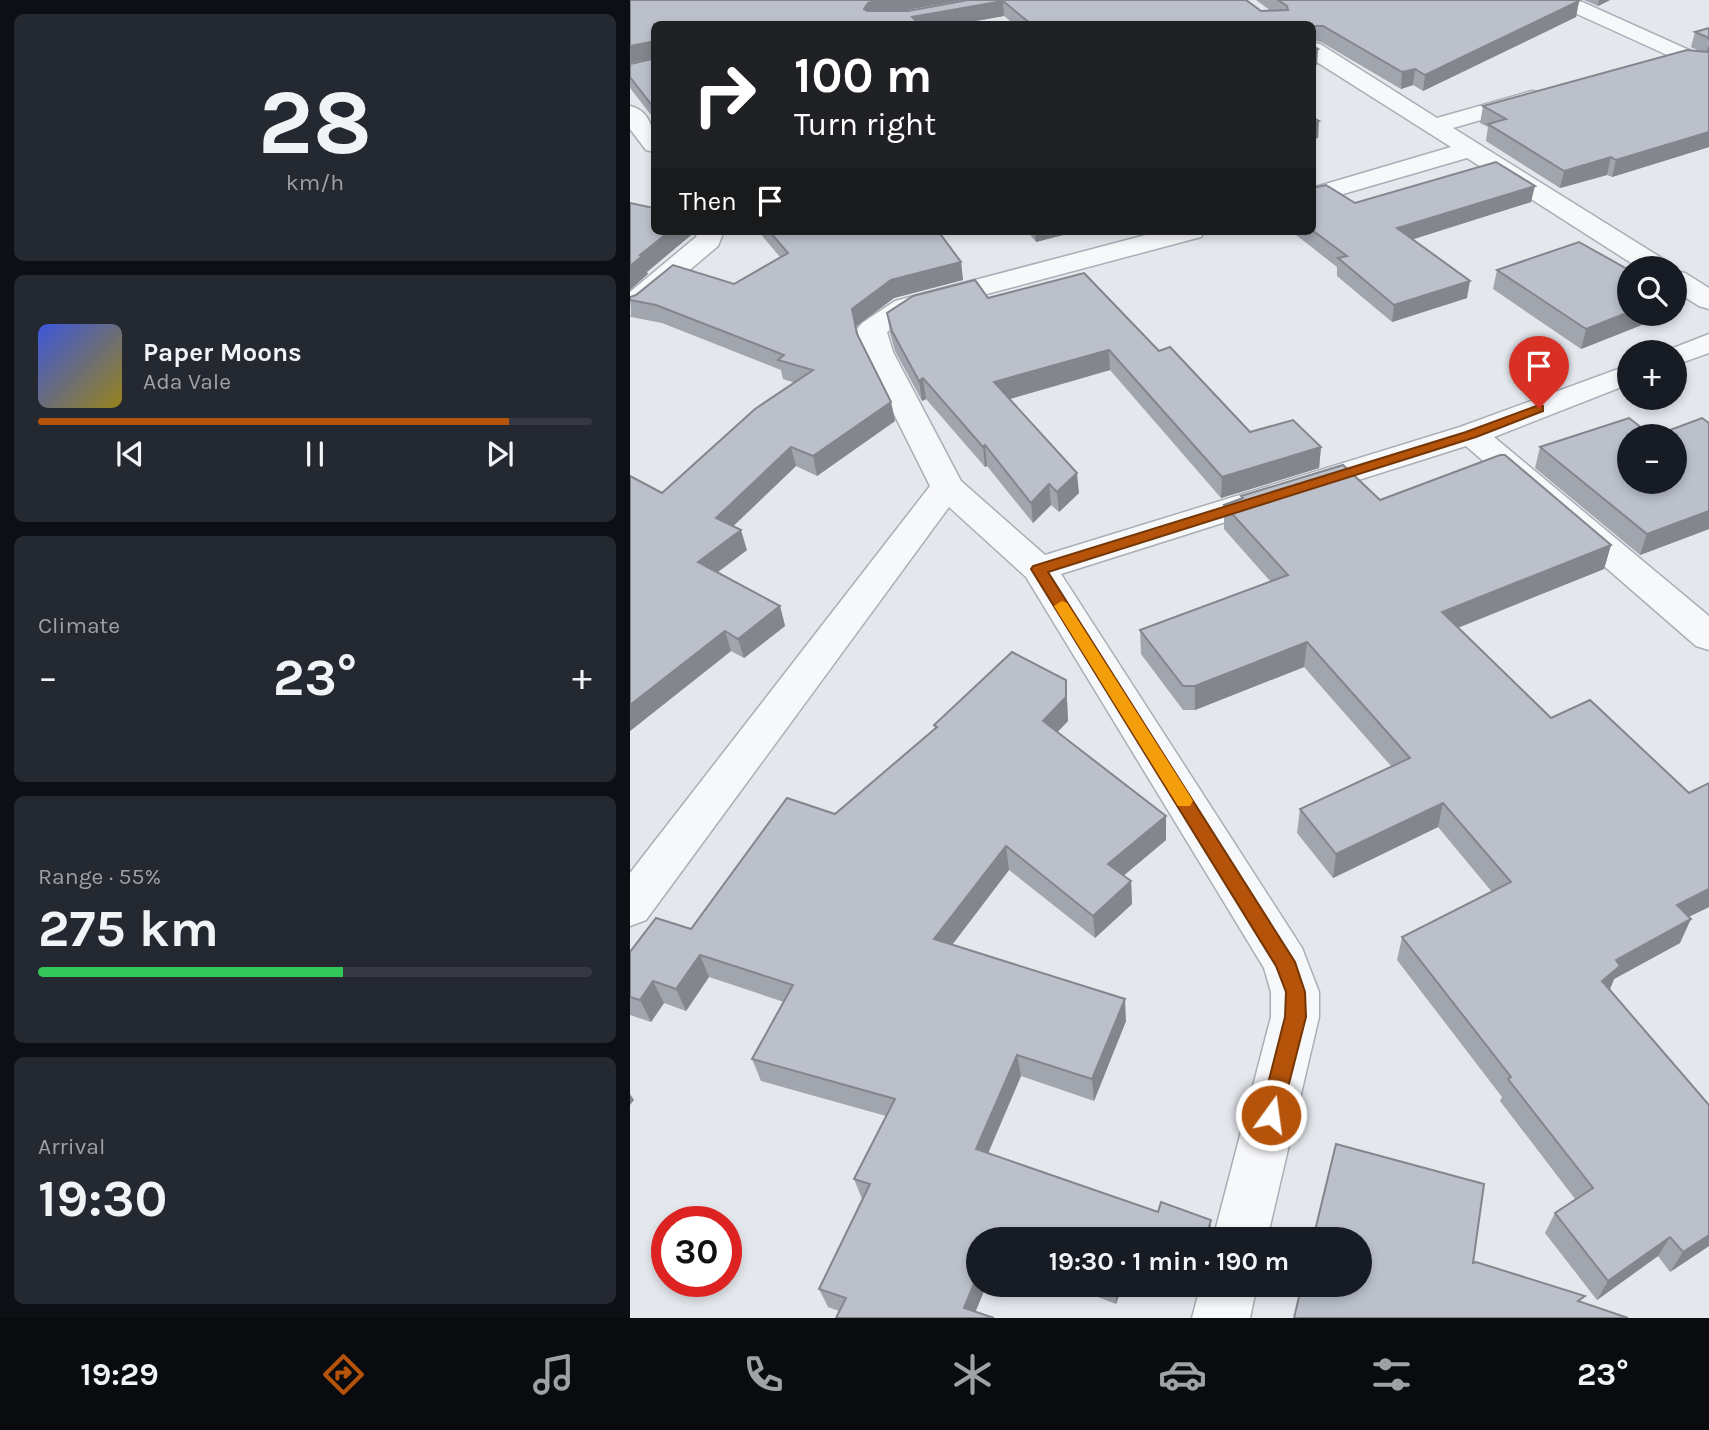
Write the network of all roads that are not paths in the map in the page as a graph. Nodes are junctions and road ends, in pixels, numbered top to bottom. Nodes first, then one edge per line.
1 (899, 0) edge
2 (1562, 0) edge
3 (943, 12) edge
4 (920, 21) edge
5 (1316, 52) edge
6 (1685, 56) junction
7 (1658, 63) edge
8 (1709, 67) edge
9 (1552, 93) edge
10 (630, 113) edge
11 (1433, 126) junction
12 (651, 141) edge
13 (1470, 149) junction
14 (1316, 194) edge
15 (710, 235) edge
16 (1167, 235) edge
17 (1639, 256) edge
18 (1687, 286) edge
19 (1709, 300) edge
20 (630, 306) edge
21 (1709, 343) edge
22 (1687, 351) edge
23 (1617, 379) edge
24 (1471, 435) junction
25 (947, 487) junction
26 (1039, 569) junction
27 (1709, 637) edge
28 (630, 907) edge
29 (1243, 1227) edge
30 (1226, 1297) edge
31 (1220, 1318) edge

1 - 4 street
2 - 6 street
3 - 4 street
5 - 11 street
6 - 7 street
6 - 8 street
9 - 11 street
10 - 12 street
11 - 13 street
13 - 14 street
13 - 17 street
15 - 20 street
16 - 25 street
18 - 19 street
21 - 22 street
23 - 24 street
24 - 26 street
24 - 27 street
25 - 26 street
25 - 28 street
26 - 29 street
30 - 31 street

